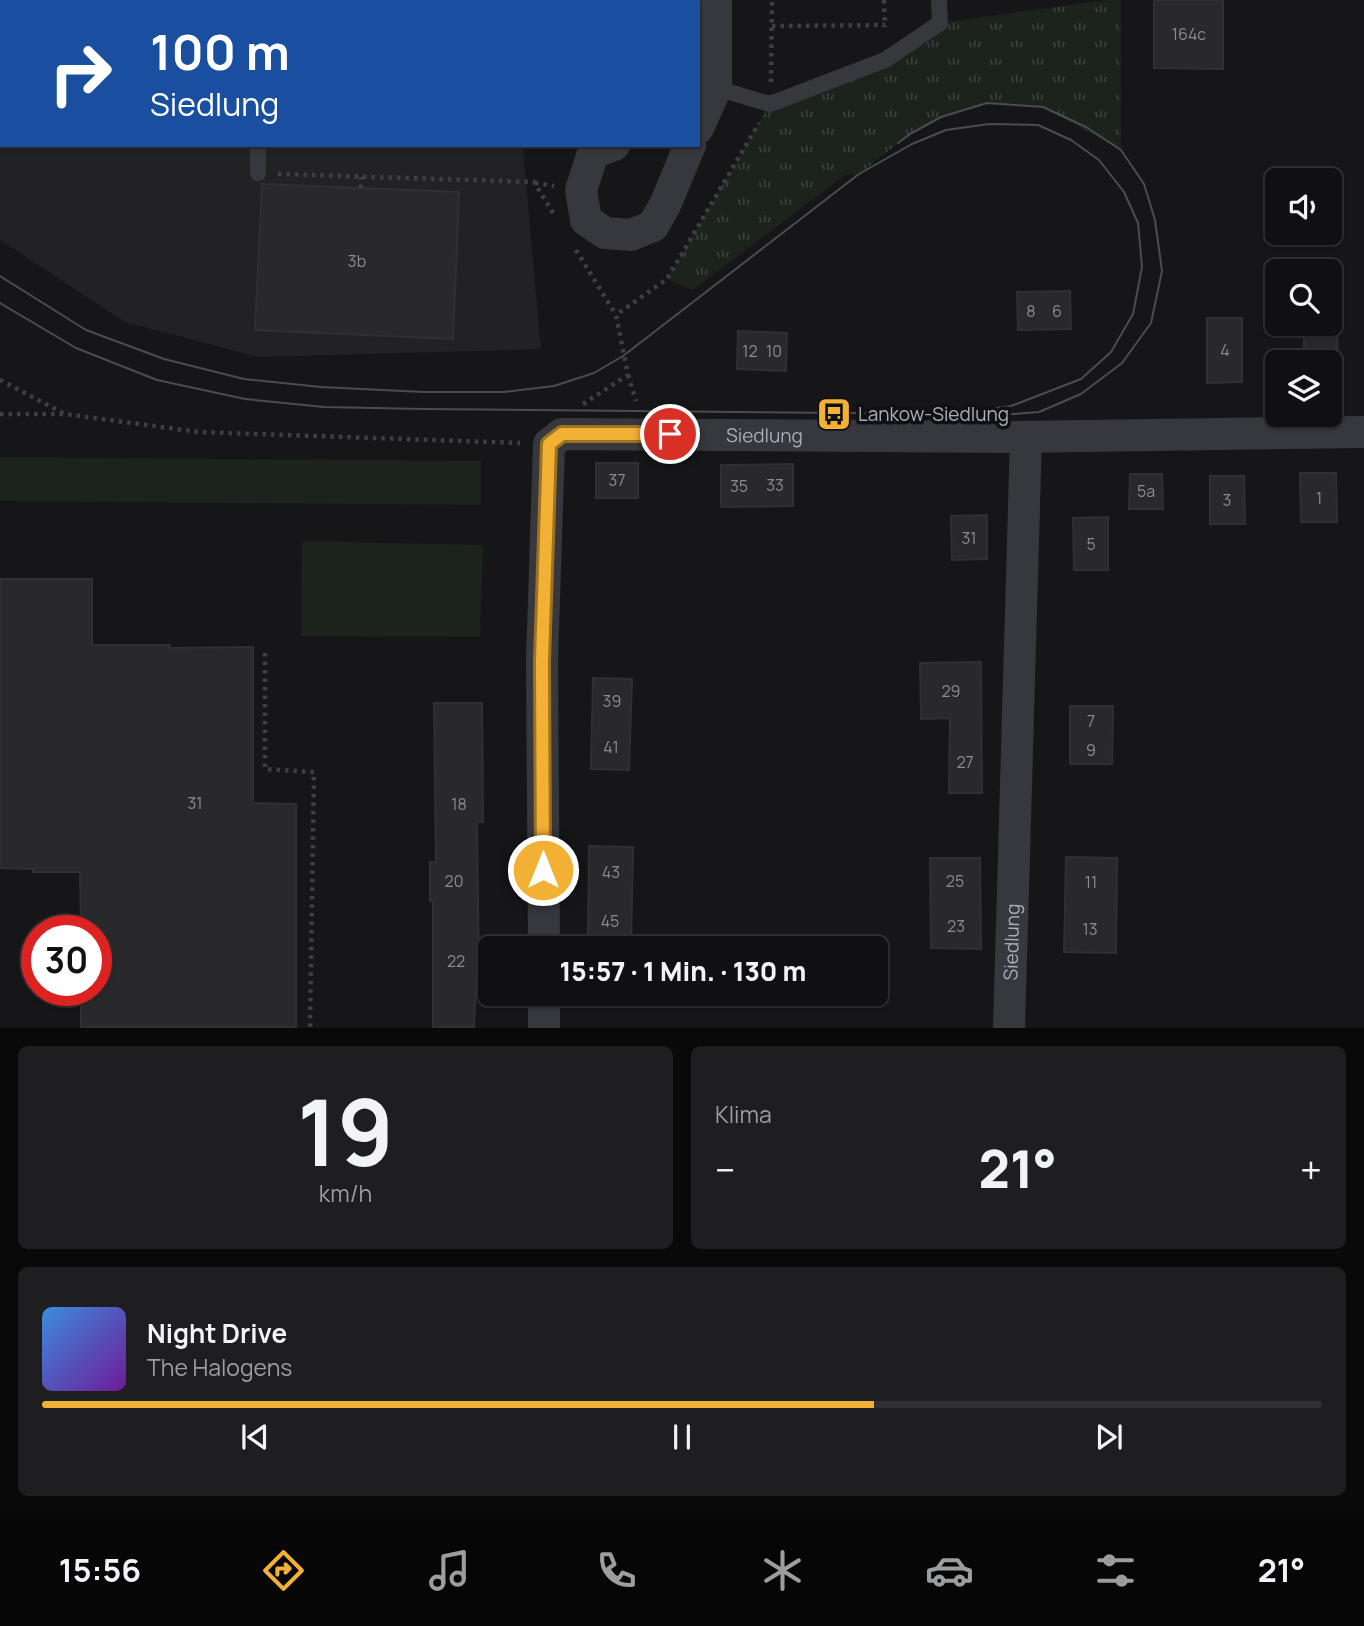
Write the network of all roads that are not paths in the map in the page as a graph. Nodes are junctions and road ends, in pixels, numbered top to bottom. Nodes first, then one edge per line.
1 (716, 0) edge
2 (939, 0) edge
3 (716, 88) junction
4 (700, 124) edge
5 (258, 147) edge
6 (609, 147) edge
7 (689, 147) edge
8 (258, 173) road end
9 (1364, 432) edge
10 (1026, 437) junction
11 (544, 936) edge
12 (544, 1006) edge
13 (544, 1027) edge
14 (1009, 1027) edge

1 - 3 street
2 - 3 lane
3 - 4 street
5 - 8 lane
6 - 7 street
9 - 10 street, Siedlung
10 - 11 street, Siedlung
10 - 14 street, Siedlung
12 - 13 street

